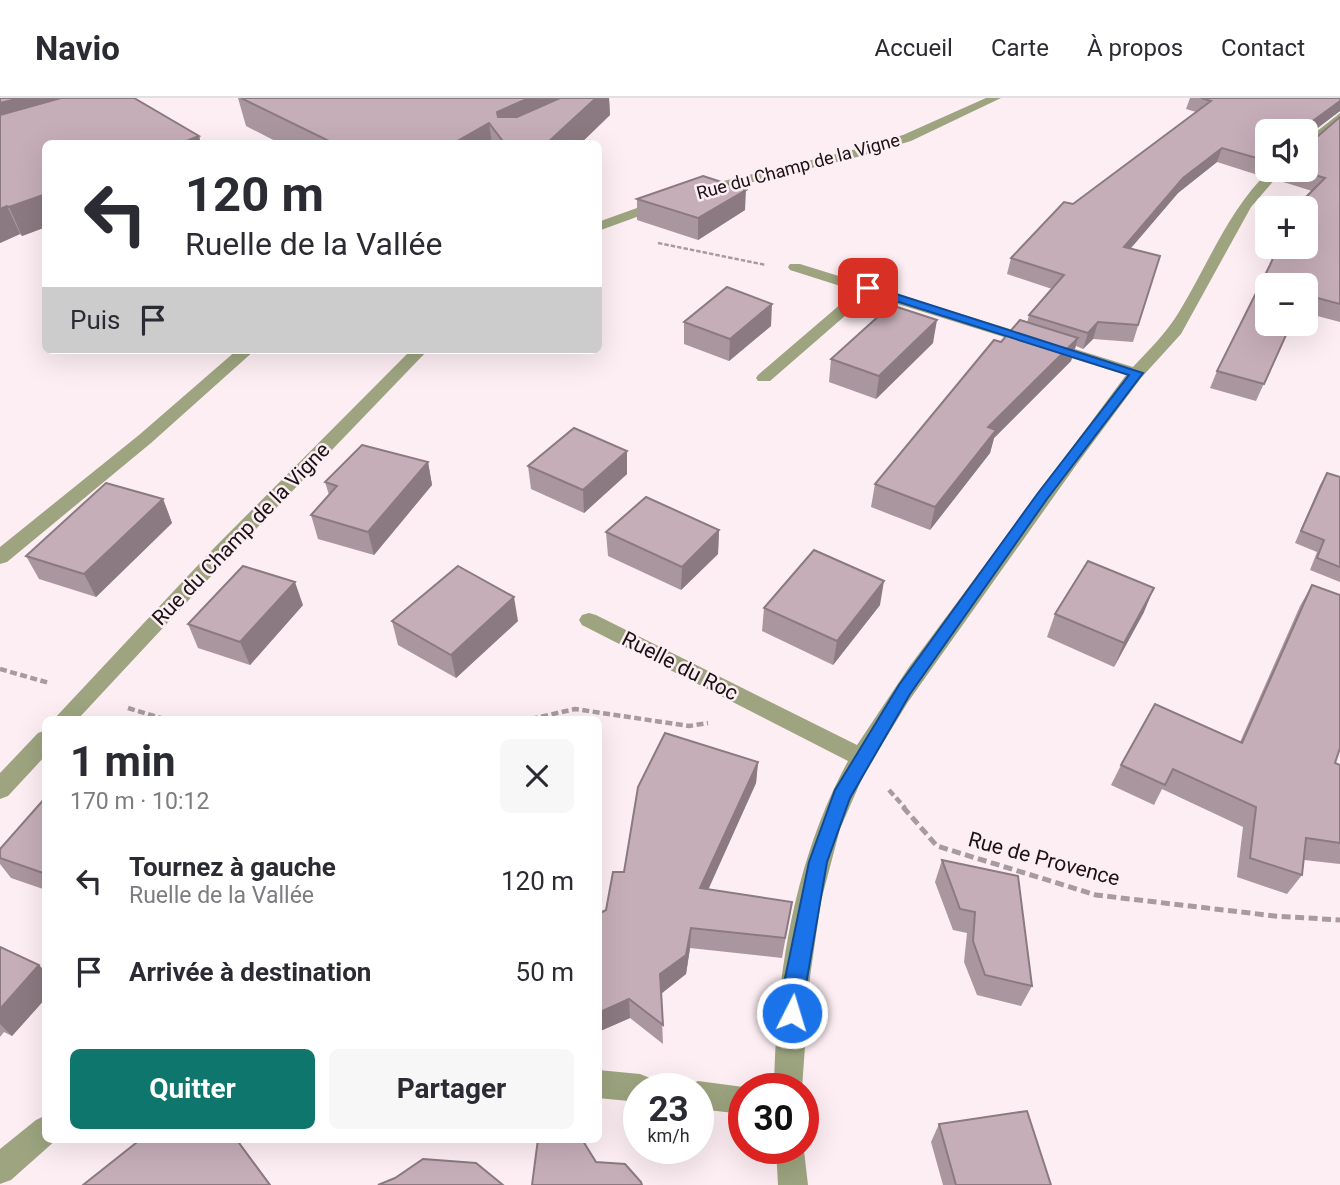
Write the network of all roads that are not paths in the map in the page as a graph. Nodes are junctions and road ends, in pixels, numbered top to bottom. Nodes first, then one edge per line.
1 (995, 98) edge
2 (1340, 117) edge
3 (1318, 136) edge
4 (1263, 182) edge
5 (602, 226) edge
6 (795, 267) dead end
7 (868, 288) junction
8 (242, 354) edge
9 (416, 354) edge
10 (1137, 373) junction
11 (764, 378) dead end
12 (0, 557) edge
13 (589, 620) dead end
14 (68, 716) edge
15 (42, 743) edge
16 (863, 758) junction
17 (0, 789) edge
18 (789, 1073) edge
19 (602, 1084) edge
20 (623, 1086) edge
21 (42, 1133) edge
22 (792, 1164) edge
23 (0, 1169) edge
24 (793, 1185) edge

1 - 5 street, Rue du Champ de la Vigne
2 - 3 street
4 - 10 street
6 - 7 street
7 - 10 street
7 - 11 street
8 - 12 street
9 - 14 street, Rue du Champ de la Vigne
10 - 16 street
13 - 16 street, Ruelle du Roc
15 - 17 street
16 - 18 street
19 - 20 street
21 - 23 street
22 - 24 street

